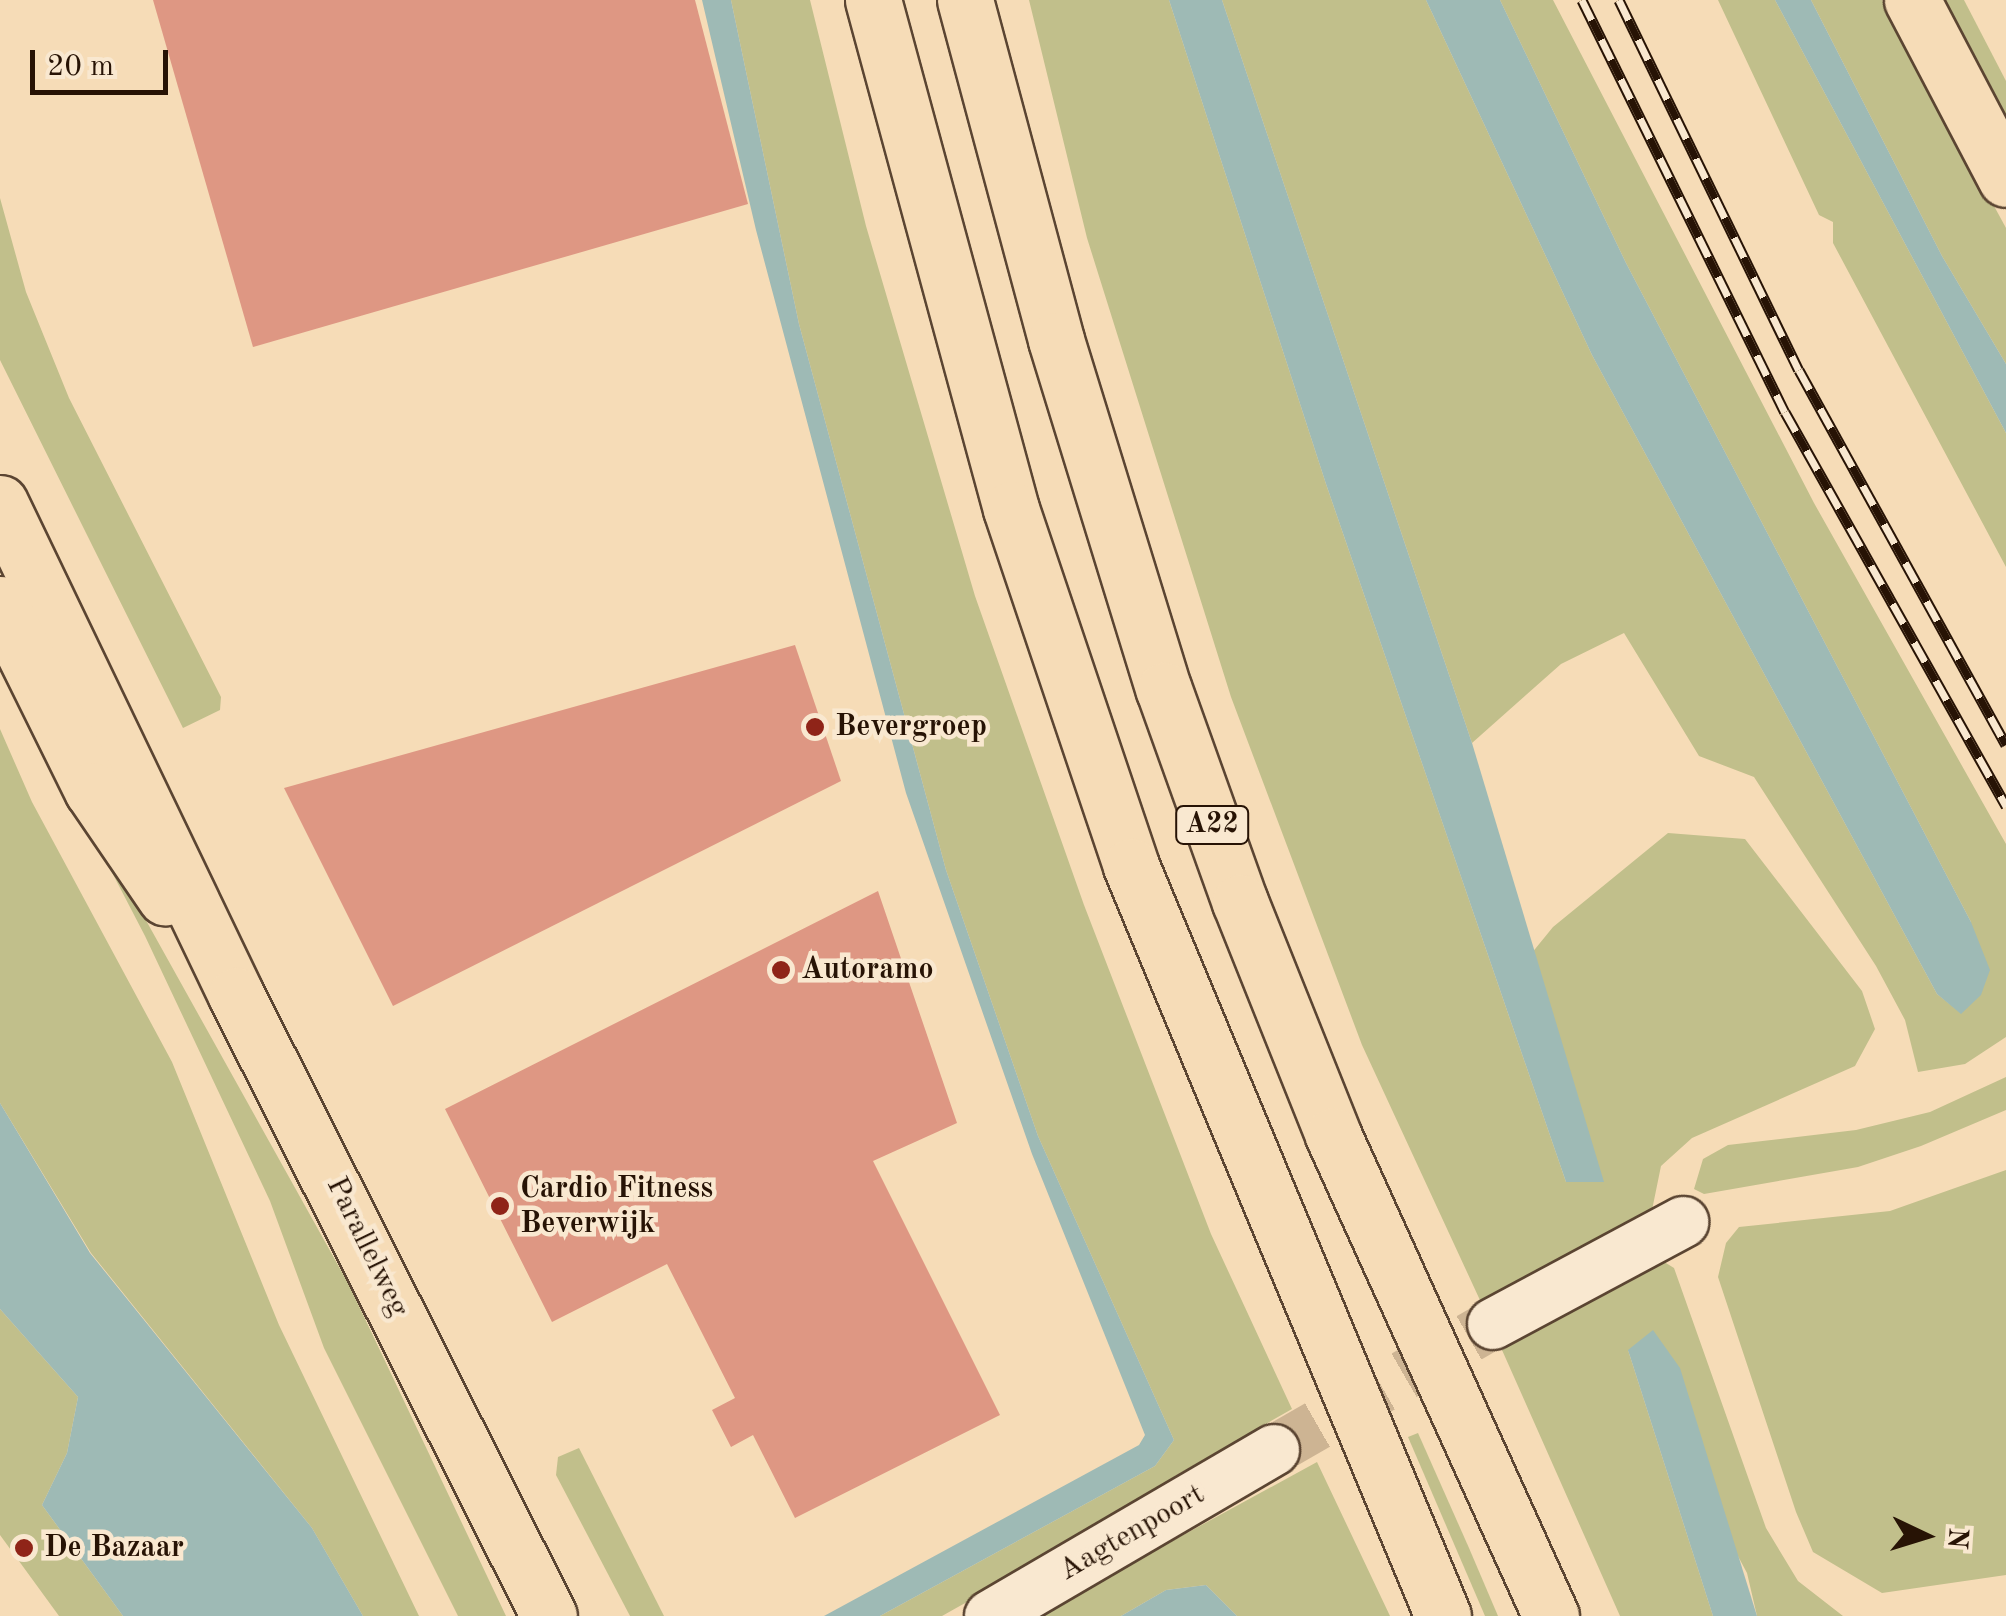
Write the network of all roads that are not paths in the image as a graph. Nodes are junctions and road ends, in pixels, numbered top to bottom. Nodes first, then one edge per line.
1 (874, 0) edge
2 (965, 0) edge
3 (1912, 0) edge
4 (2006, 179) edge
5 (0, 503) edge
6 (0, 604) edge
7 (236, 996) junction
8 (1683, 1222) dead end
9 (1493, 1324) tunnel mouth
10 (1274, 1450) tunnel mouth
11 (491, 1502) junction
12 (520, 1616) edge
13 (549, 1616) edge
14 (990, 1616) edge
15 (1443, 1616) edge
16 (1551, 1616) edge

1 - 15 main road
2 - 16 main road, A22
3 - 4 main road
5 - 7 main road, Parallelweg
6 - 7 main road, Parallelweg
7 - 11 main road, Parallelweg
8 - 9 street
10 - 14 street, Aagtenpoort
11 - 12 main road, Parallelweg
11 - 13 main road, Parallelweg

